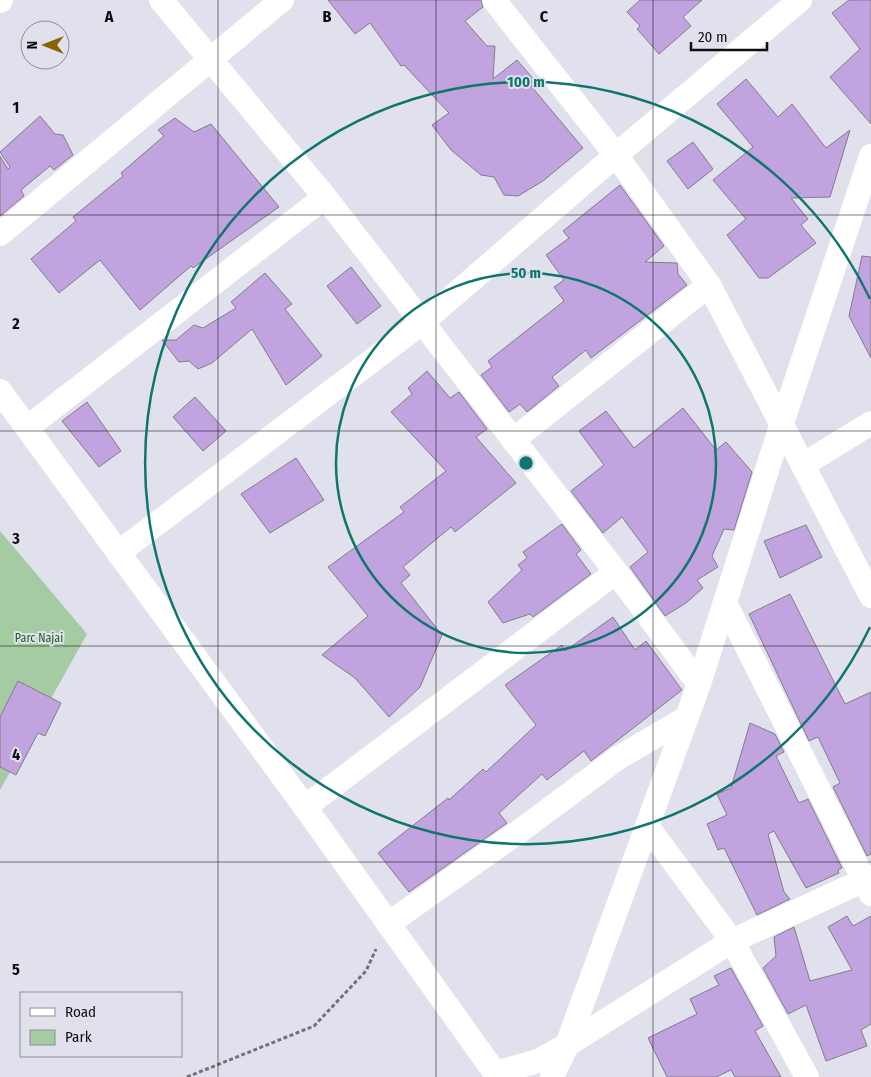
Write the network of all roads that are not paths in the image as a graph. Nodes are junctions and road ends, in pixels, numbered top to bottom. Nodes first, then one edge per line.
1 (161, 0) edge
2 (282, 0) edge
3 (494, 0) edge
4 (800, 0) edge
5 (211, 58) junction
6 (616, 155) junction
7 (871, 156) edge
8 (325, 197) junction
9 (0, 234) edge
10 (709, 285) junction
11 (422, 322) junction
12 (0, 391) edge
13 (871, 423) edge
14 (781, 426) junction
15 (28, 427) junction
16 (513, 440) junction
17 (802, 465) junction
18 (118, 553) junction
19 (616, 572) junction
20 (871, 596) edge
21 (726, 606) junction
22 (699, 684) junction
23 (686, 718) junction
24 (305, 807) junction
25 (648, 827) junction
26 (868, 884) edge
27 (388, 924) junction
28 (732, 941) junction
29 (567, 1045) junction
30 (497, 1075) edge
31 (552, 1077) edge
32 (807, 1077) edge

1 - 5 street
2 - 5 street
3 - 6 street
4 - 6 street
5 - 8 street
5 - 9 street
6 - 10 street
6 - 11 street
7 - 14 street
8 - 11 street
8 - 15 street
10 - 14 street
10 - 16 street
11 - 16 street
11 - 18 street
12 - 15 street
13 - 17 street
14 - 17 street
14 - 21 street
15 - 18 street
16 - 19 street
17 - 20 street
18 - 24 street
19 - 22 street
19 - 24 street
21 - 22 street
21 - 26 street
22 - 23 street
23 - 25 street
23 - 27 street
24 - 27 street
25 - 28 street
25 - 29 street
26 - 28 street
27 - 30 street
28 - 29 street
28 - 32 street
29 - 30 street
29 - 31 street

